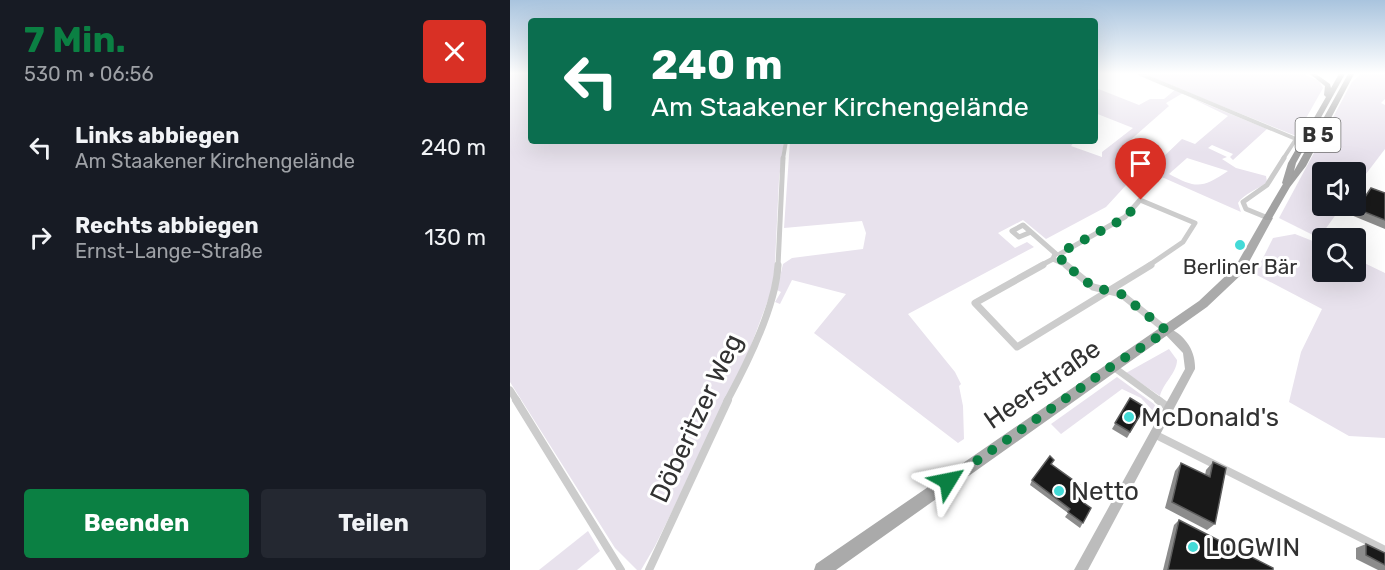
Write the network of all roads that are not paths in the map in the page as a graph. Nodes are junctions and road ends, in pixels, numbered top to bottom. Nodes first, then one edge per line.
1 (1204, 101) edge
2 (1326, 101) edge
3 (1338, 101) edge
4 (786, 144) edge
5 (1286, 186) junction
6 (1268, 218) junction
7 (1031, 231) dead end
8 (1057, 257) junction
9 (1109, 290) junction
10 (1167, 331) junction
11 (1112, 366) junction
12 (510, 390) edge
13 (1169, 408) junction
14 (1154, 434) junction
15 (1385, 550) edge
16 (621, 570) edge
17 (649, 570) edge
18 (822, 570) edge
19 (1081, 570) edge

1 - 6 street
2 - 5 highway, B 5
3 - 5 highway, B 5
4 - 17 street, Döberitzer Weg
5 - 6 highway, B 5
6 - 10 main road, Heerstraße / B 5
7 - 8 street
8 - 9 street
8 - 9 street
8 - 9 street
9 - 10 street
10 - 11 main road, Heerstraße / B 5
10 - 13 main road
11 - 13 street
11 - 18 main road, Heerstraße / B 5
12 - 16 street
13 - 14 main road
14 - 15 street
14 - 19 main road

